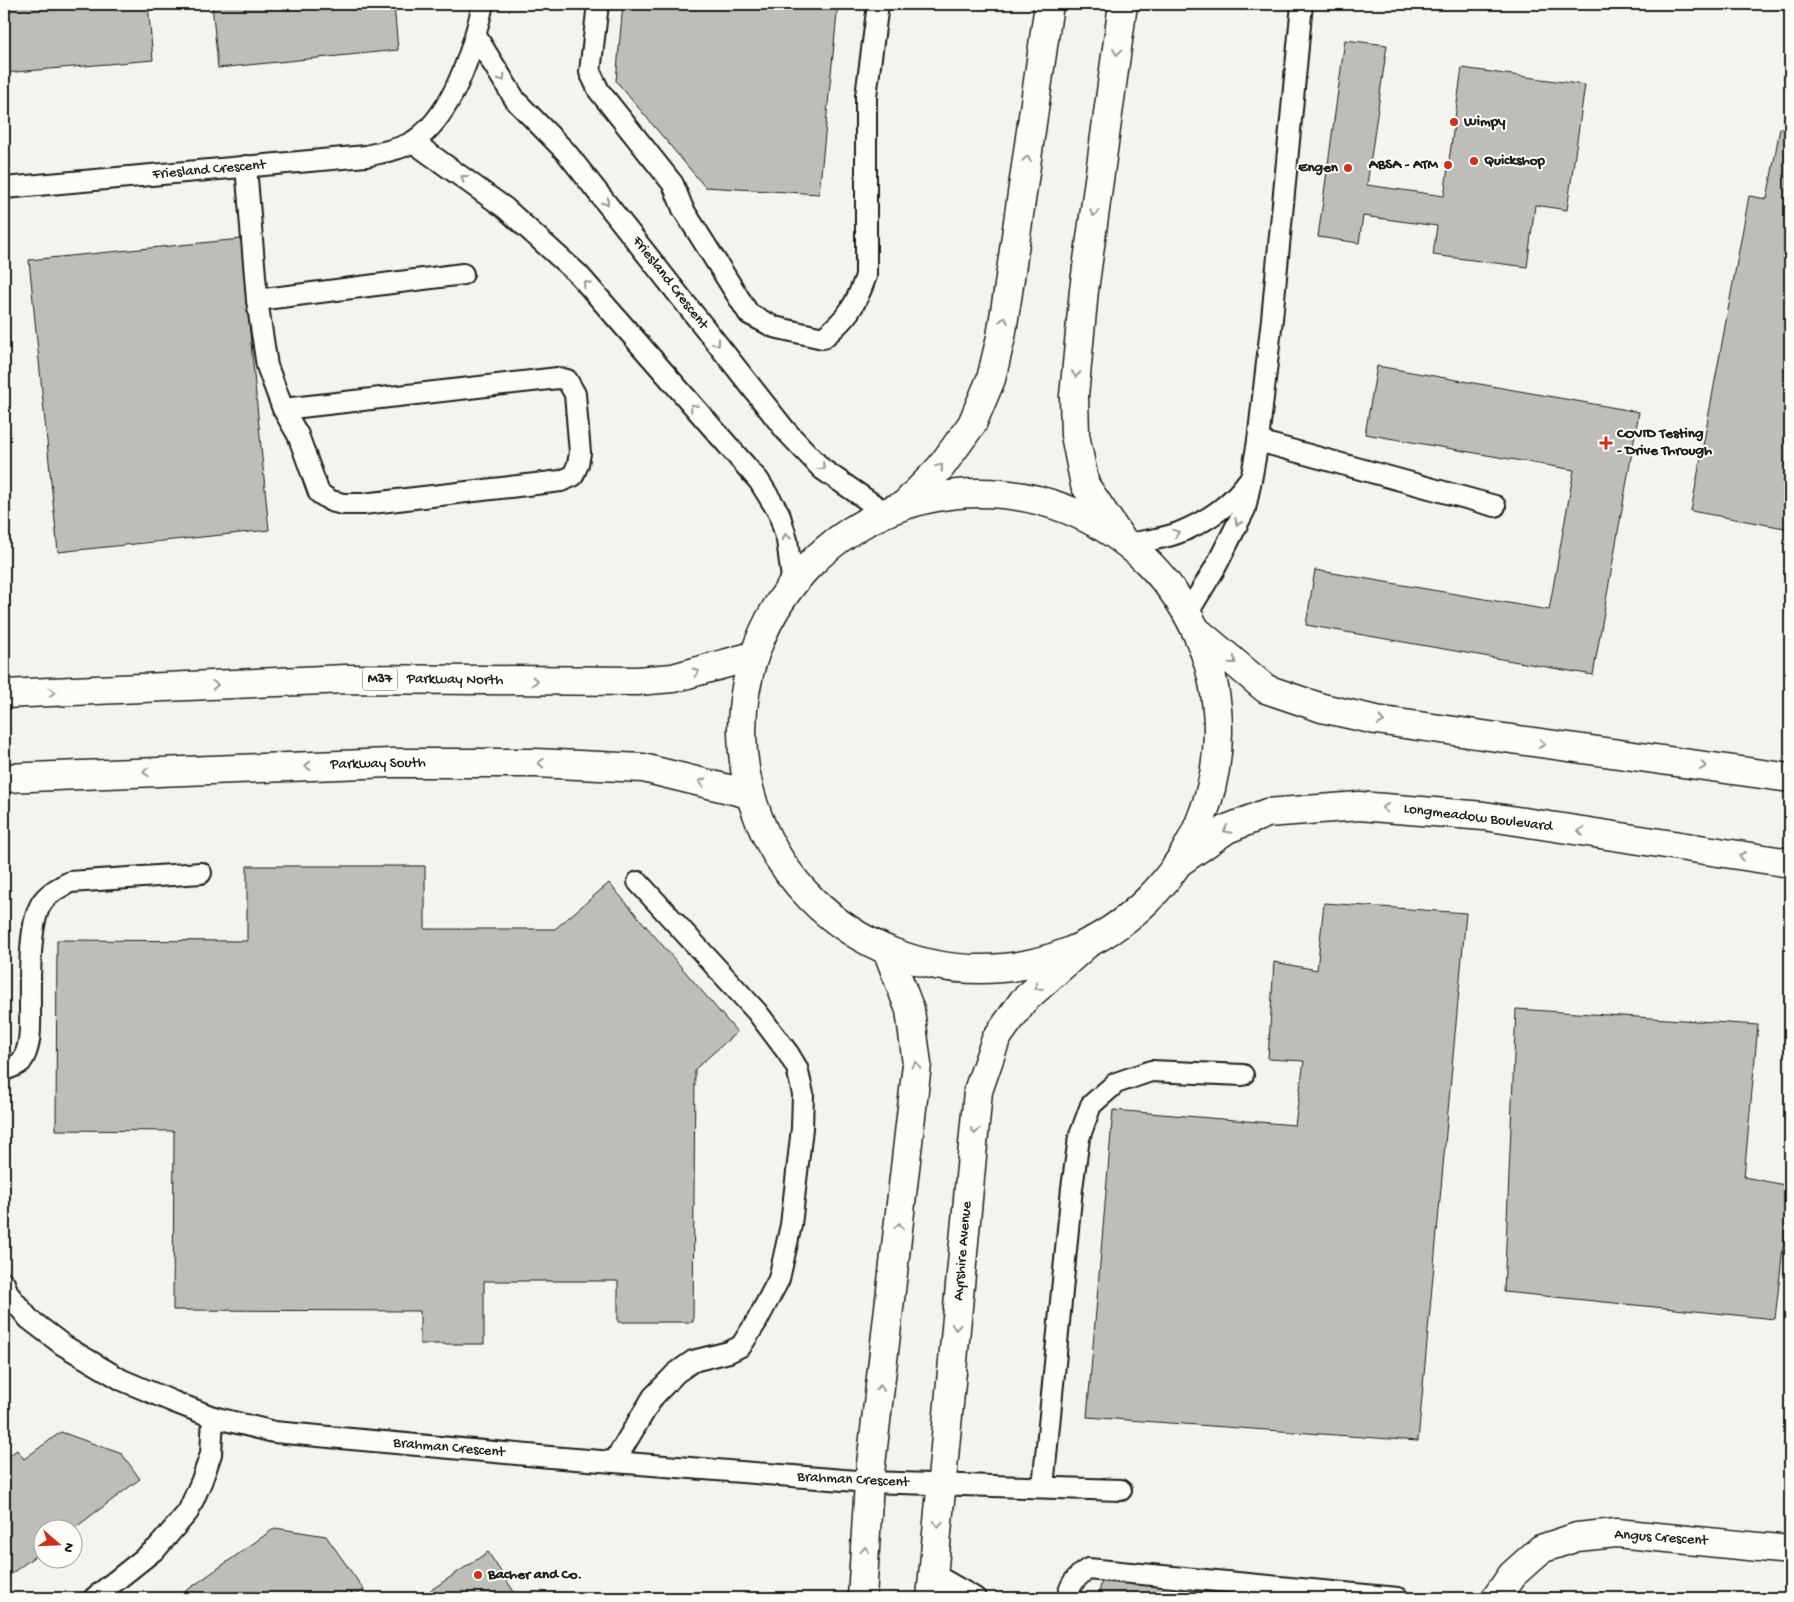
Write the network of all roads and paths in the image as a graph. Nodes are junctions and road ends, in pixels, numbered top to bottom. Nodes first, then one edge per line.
1 (483, 4) edge
2 (598, 4) edge
3 (878, 4) edge
4 (1049, 4) edge
5 (1123, 4) edge
6 (1302, 4) edge
7 (476, 36) junction
8 (413, 142) junction
9 (246, 166) junction
10 (4, 188) edge
11 (463, 274) dead end
12 (257, 300) junction
13 (283, 409) junction
14 (1258, 441) junction
15 (1252, 475) junction
16 (1495, 506) dead end
17 (895, 507) junction
18 (1124, 540) junction
19 (793, 586) junction
20 (1191, 622) junction
21 (753, 656) junction
22 (4, 694) edge
23 (4, 778) edge
24 (1790, 778) edge
25 (749, 794) junction
26 (1178, 862) junction
27 (1790, 863) edge
28 (201, 874) dead end
29 (638, 882) dead end
30 (1088, 943) junction
31 (889, 955) junction
32 (4, 1070) edge
33 (1243, 1075) dead end
34 (4, 1282) edge
35 (213, 1417) junction
36 (614, 1462) junction
37 (869, 1482) junction
38 (941, 1484) junction
39 (1043, 1487) junction
40 (1121, 1490) dead end
41 (1790, 1550) edge
42 (932, 1586) edge
43 (94, 1598) edge
44 (862, 1598) edge
45 (975, 1598) edge
46 (1068, 1598) edge
47 (1398, 1598) edge
48 (1496, 1598) edge

1 - 7 lane, Friesland Crescent
2 - 3 lane
17 -> 4 main road
5 -> 18 main road
6 - 14 lane
7 - 8 lane, Friesland Crescent
7 -> 17 lane, Friesland Crescent
8 - 9 lane, Friesland Crescent
19 -> 8 lane
9 - 10 lane, Friesland Crescent
9 - 12 lane
11 - 12 lane
12 - 13 lane
13 - 13 lane
14 - 15 lane
14 - 16 lane
18 -> 15 lane
15 -> 20 lane
17 - 18 main road
17 - 19 main road
18 - 20 main road
19 - 21 main road
20 -> 24 main road
20 - 26 main road
22 -> 21 main road, Parkway North / M37
21 - 25 main road
25 -> 23 main road, Parkway South
25 - 31 main road
27 -> 26 main road, Longmeadow Boulevard
26 - 30 main road
28 - 32 lane
29 - 36 lane
30 - 31 main road
30 -> 38 main road, Ayrshire Avenue
37 -> 31 main road
33 - 39 lane
34 - 35 lane, Brahman Crescent
35 - 36 lane, Brahman Crescent
35 - 43 lane
36 - 37 lane, Brahman Crescent
37 - 38 lane, Brahman Crescent
44 -> 37 main road
38 - 39 lane, Brahman Crescent
38 -> 42 main road, Ayrshire Avenue
39 - 40 lane, Brahman Crescent
41 - 48 main road, Angus Crescent
42 - 45 lane
46 - 47 lane

